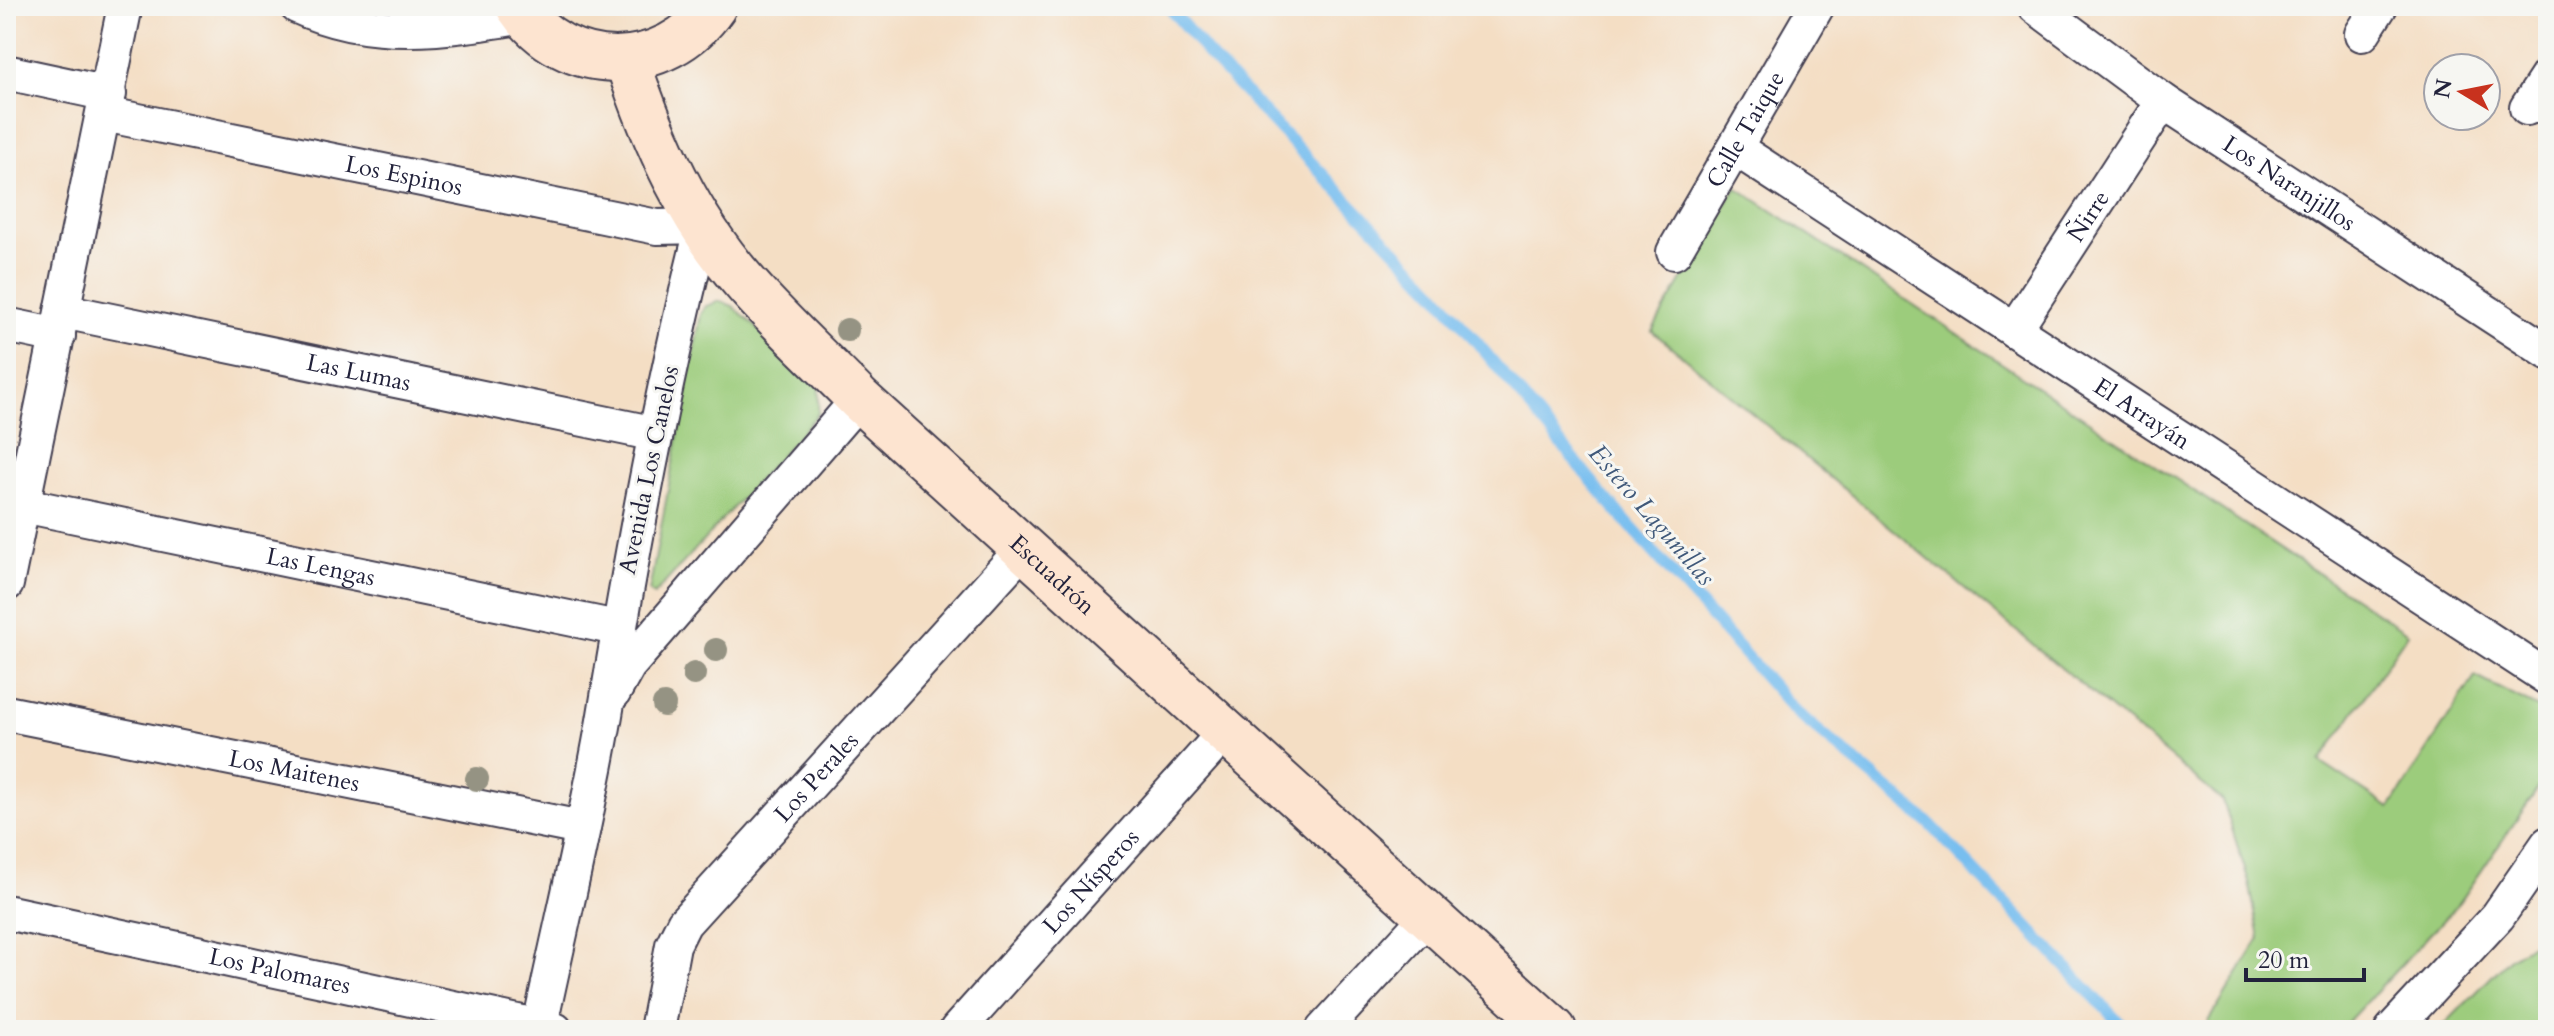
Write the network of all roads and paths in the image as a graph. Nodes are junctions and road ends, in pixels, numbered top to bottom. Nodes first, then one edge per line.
1 (125, 6) edge
2 (297, 6) edge
3 (714, 6) edge
4 (1817, 6) edge
5 (2035, 6) edge
6 (521, 11) edge
7 (627, 60) junction
8 (6, 72) edge
9 (2548, 76) edge
10 (2163, 101) junction
11 (107, 104) junction
12 (2527, 108) dead end
13 (1735, 148) junction
14 (703, 226) junction
15 (1674, 252) dead end
16 (60, 323) junction
17 (6, 325) edge
18 (2014, 330) junction
19 (2548, 352) edge
20 (859, 399) junction
21 (656, 434) junction
22 (23, 505) junction
23 (1024, 548) junction
24 (6, 580) edge
25 (617, 628) junction
26 (2548, 678) edge
27 (6, 713) edge
28 (605, 716) junction
29 (1226, 731) junction
30 (581, 828) junction
31 (2548, 844) edge
32 (6, 912) edge
33 (1428, 916) junction
34 (545, 1029) edge
35 (657, 1030) edge
36 (957, 1030) edge
37 (1323, 1030) edge
38 (1554, 1030) edge
39 (2392, 1030) edge

1 - 11 street
2 - 6 street
3 - 7 street
4 - 13 street, Calle Taique
5 - 10 street, Los Naranjillos
6 - 7 street
7 - 14 street, Escuadrón
8 - 11 street
9 - 12 street
10 - 18 street, Ñirre
10 - 19 street, Los Naranjillos
11 - 14 street, Los Espinos
11 - 16 street
13 - 15 street, Calle Taique
13 - 18 street, El Arrayán
14 - 20 street, Escuadrón
14 - 21 street, Avenida Los Canelos
16 - 17 street
16 - 21 street, Las Lumas
16 - 22 street
18 - 26 street, El Arrayán
20 - 23 street, Escuadrón
20 - 28 street, Avenida Los Canelos
21 - 25 street, Avenida Los Canelos
22 - 24 street
22 - 25 street, Las Lengas
23 - 29 street, Escuadrón
23 - 35 street, Los Perales
25 - 28 street, Avenida Los Canelos
27 - 30 street, Los Maitenes
28 - 30 street, Avenida Los Canelos
29 - 33 street, Escuadrón
29 - 36 street, Los Nísperos
30 - 34 street, Avenida Los Canelos
31 - 39 street
32 - 34 street, Los Palomares
33 - 37 street
33 - 38 street, Escuadrón

